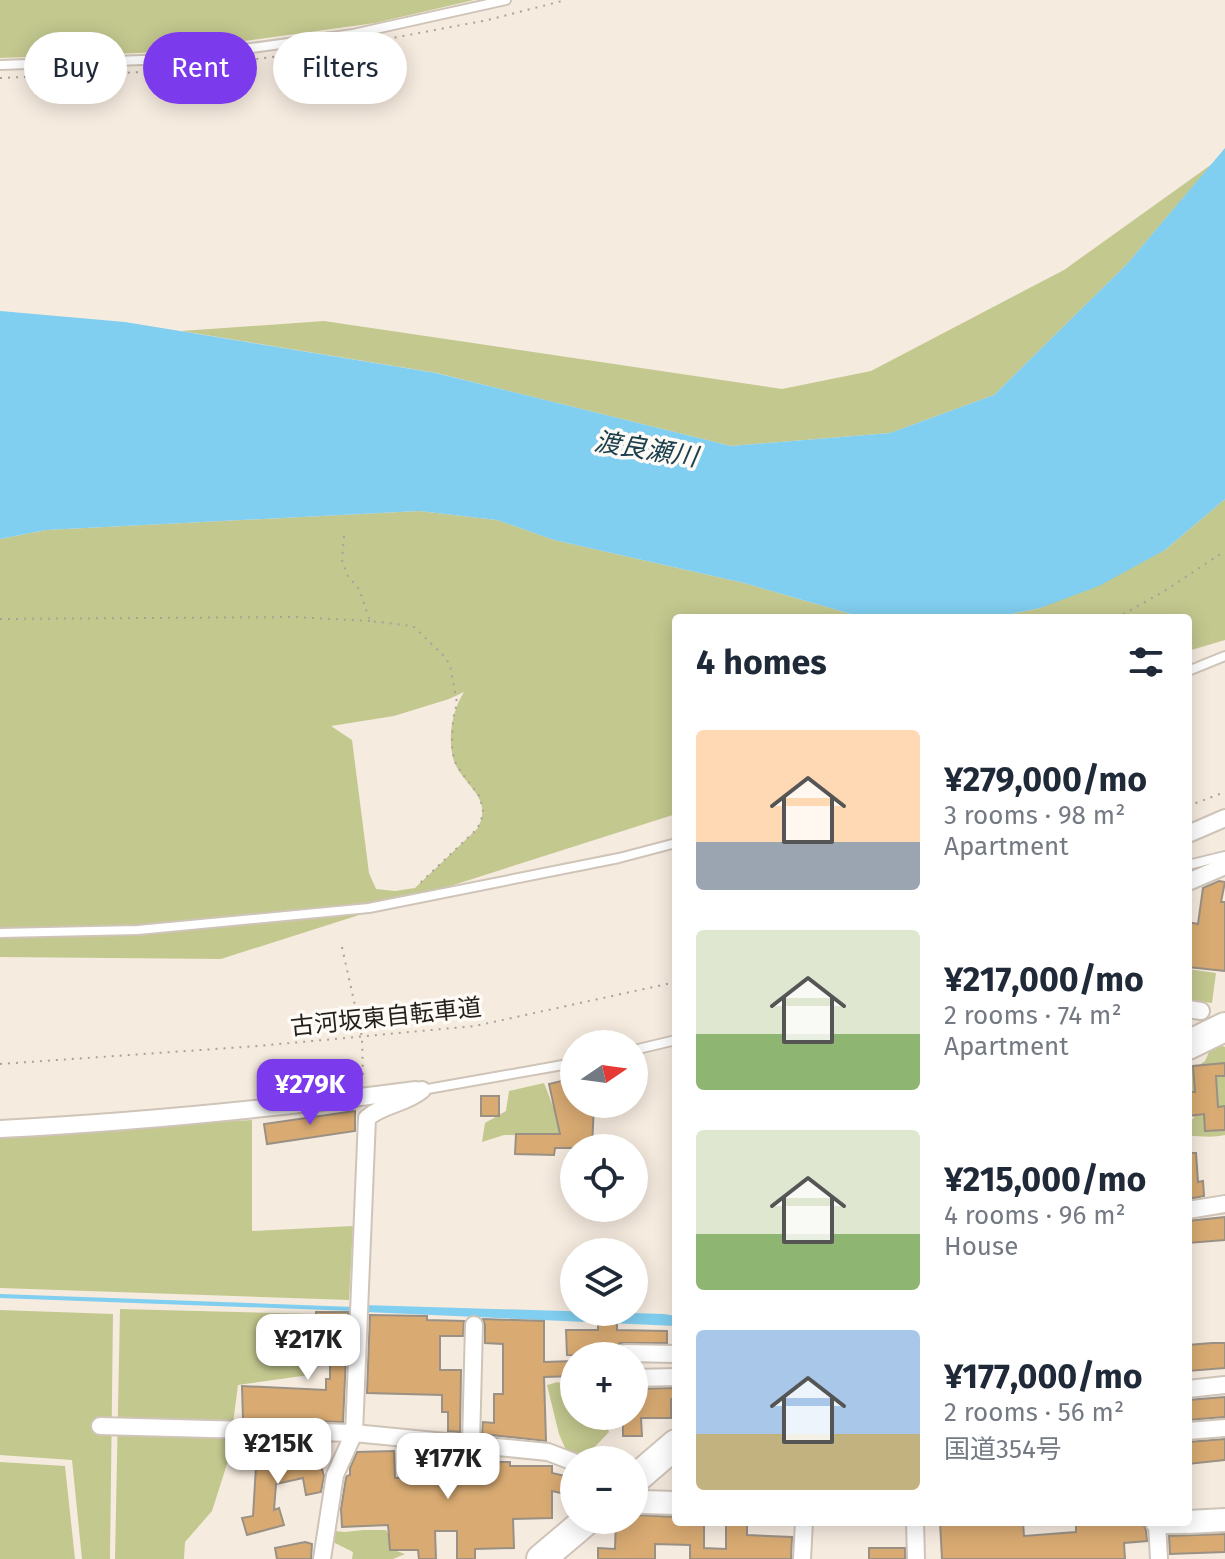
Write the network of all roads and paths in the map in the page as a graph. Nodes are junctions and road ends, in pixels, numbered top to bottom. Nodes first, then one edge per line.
1 (506, 0) edge
2 (0, 65) edge
3 (344, 536) dead end
4 (1225, 551) edge
5 (1123, 614) edge
6 (0, 619) edge
7 (370, 621) junction
8 (1225, 656) edge
9 (1192, 669) edge
10 (1225, 792) edge
11 (1192, 804) edge
12 (1225, 818) edge
13 (1192, 832) edge
14 (672, 844) edge
15 (1225, 856) edge
16 (1192, 864) edge
17 (1225, 866) edge
18 (1192, 880) edge
19 (410, 899) junction
20 (0, 933) edge
21 (342, 947) dead end
22 (672, 983) edge
23 (1225, 1027) edge
24 (362, 1037) junction
25 (672, 1041) edge
26 (1192, 1043) edge
27 (648, 1047) edge
28 (0, 1064) edge
29 (560, 1065) edge
30 (363, 1078) dead end
31 (422, 1090) junction
32 (0, 1129) edge
33 (1225, 1204) edge
34 (1192, 1209) edge
35 (474, 1325) dead end
36 (648, 1353) edge
37 (672, 1354) edge
38 (672, 1377) edge
39 (648, 1378) edge
40 (1225, 1385) edge
41 (1192, 1389) edge
42 (100, 1426) dead end
43 (1225, 1428) edge
44 (1192, 1431) edge
45 (354, 1433) junction
46 (471, 1443) junction
47 (672, 1447) edge
48 (560, 1457) edge
49 (648, 1468) edge
50 (648, 1502) edge
51 (672, 1503) edge
52 (1225, 1520) edge
53 (1192, 1522) edge
54 (804, 1526) edge
55 (915, 1526) edge
56 (1157, 1526) edge
57 (570, 1534) edge
58 (322, 1559) edge
59 (541, 1559) edge
60 (802, 1559) edge
61 (916, 1559) edge
62 (1159, 1559) edge

1 - 2 lane
3 - 7 path
4 - 5 path
6 - 7 path
7 - 19 path
8 - 9 lane
10 - 11 path
12 - 13 street
14 - 19 lane
15 - 16 lane
17 - 18 street
19 - 20 lane
21 - 24 path
22 - 24 path, 古河坂東自転車道
23 - 26 highway
24 - 28 path, 古河坂東自転車道
24 - 30 path
25 - 27 lane
29 - 31 lane
31 - 32 street
31 - 45 street
33 - 34 street
35 - 46 street
36 - 37 street
38 - 39 street
40 - 41 street
42 - 45 street
43 - 44 street
45 - 46 street
45 - 58 street
46 - 48 street
47 - 49 highway
50 - 51 street
52 - 53 street
54 - 60 street
55 - 61 street
56 - 62 street
57 - 59 highway

